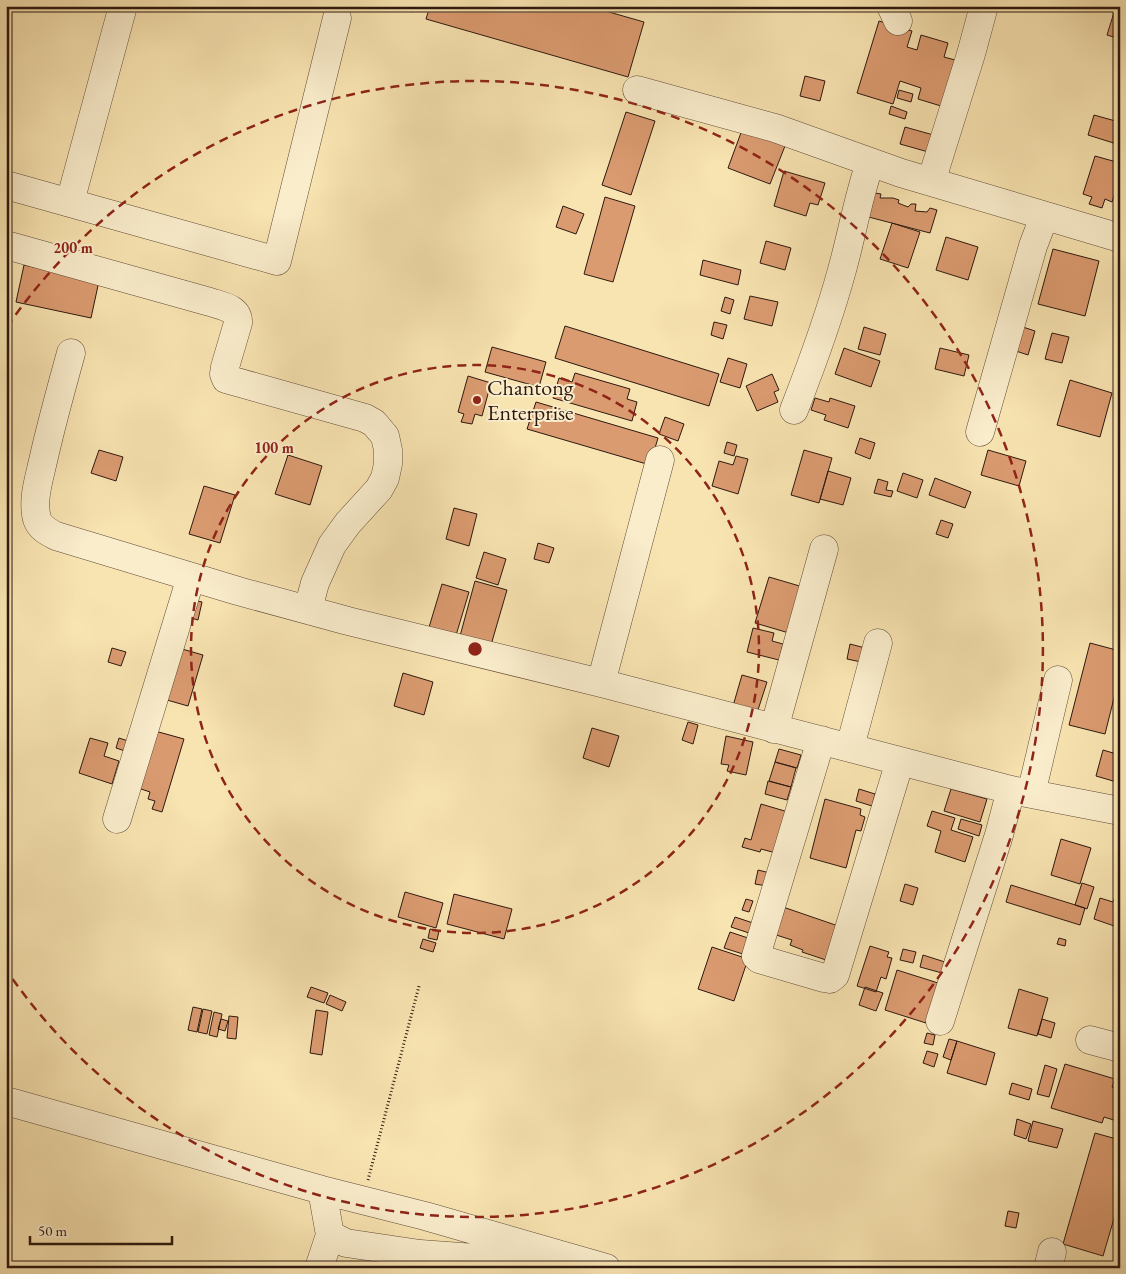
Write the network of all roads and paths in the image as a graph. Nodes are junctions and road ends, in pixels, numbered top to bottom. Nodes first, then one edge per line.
1 (124, 6) edge
2 (984, 6) edge
3 (337, 18) dead end
4 (637, 90) dead end
5 (870, 163) junction
6 (932, 182) junction
7 (6, 185) edge
8 (70, 202) junction
9 (1044, 217) junction
10 (1120, 238) edge
11 (6, 245) edge
12 (71, 353) dead end
13 (794, 410) dead end
14 (980, 432) dead end
15 (660, 460) dead end
16 (824, 549) dead end
17 (191, 577) junction
18 (311, 611) junction
19 (878, 643) dead end
20 (1058, 680) dead end
21 (601, 683) junction
22 (774, 729) junction
23 (821, 740) junction
24 (850, 748) junction
25 (900, 760) junction
26 (1021, 792) junction
27 (1120, 811) edge
28 (117, 819) dead end
29 (419, 986) dead end
30 (940, 1021) dead end
31 (1090, 1040) dead end
32 (1120, 1048) edge
33 (6, 1101) edge
34 (322, 1190) junction
35 (362, 1200) junction
36 (330, 1235) junction
37 (567, 1257) junction
38 (418, 1261) edge
39 (320, 1268) edge
40 (606, 1268) edge

1 - 8 street
2 - 6 street
3 - 8 street
4 - 5 street
5 - 6 street
5 - 13 street
6 - 9 street
7 - 8 street
9 - 10 street
9 - 14 street
11 - 18 street
12 - 17 street
15 - 21 street
16 - 22 street
17 - 18 street
17 - 28 street
18 - 21 street
19 - 24 street
20 - 26 street
21 - 22 street
22 - 23 street
23 - 24 street
23 - 25 street
24 - 25 street
25 - 26 street
26 - 27 street
26 - 30 street
29 - 35 path
31 - 32 street
33 - 34 street
34 - 35 street
34 - 36 street
35 - 37 street
36 - 38 street
36 - 39 street
37 - 38 street
37 - 40 street

